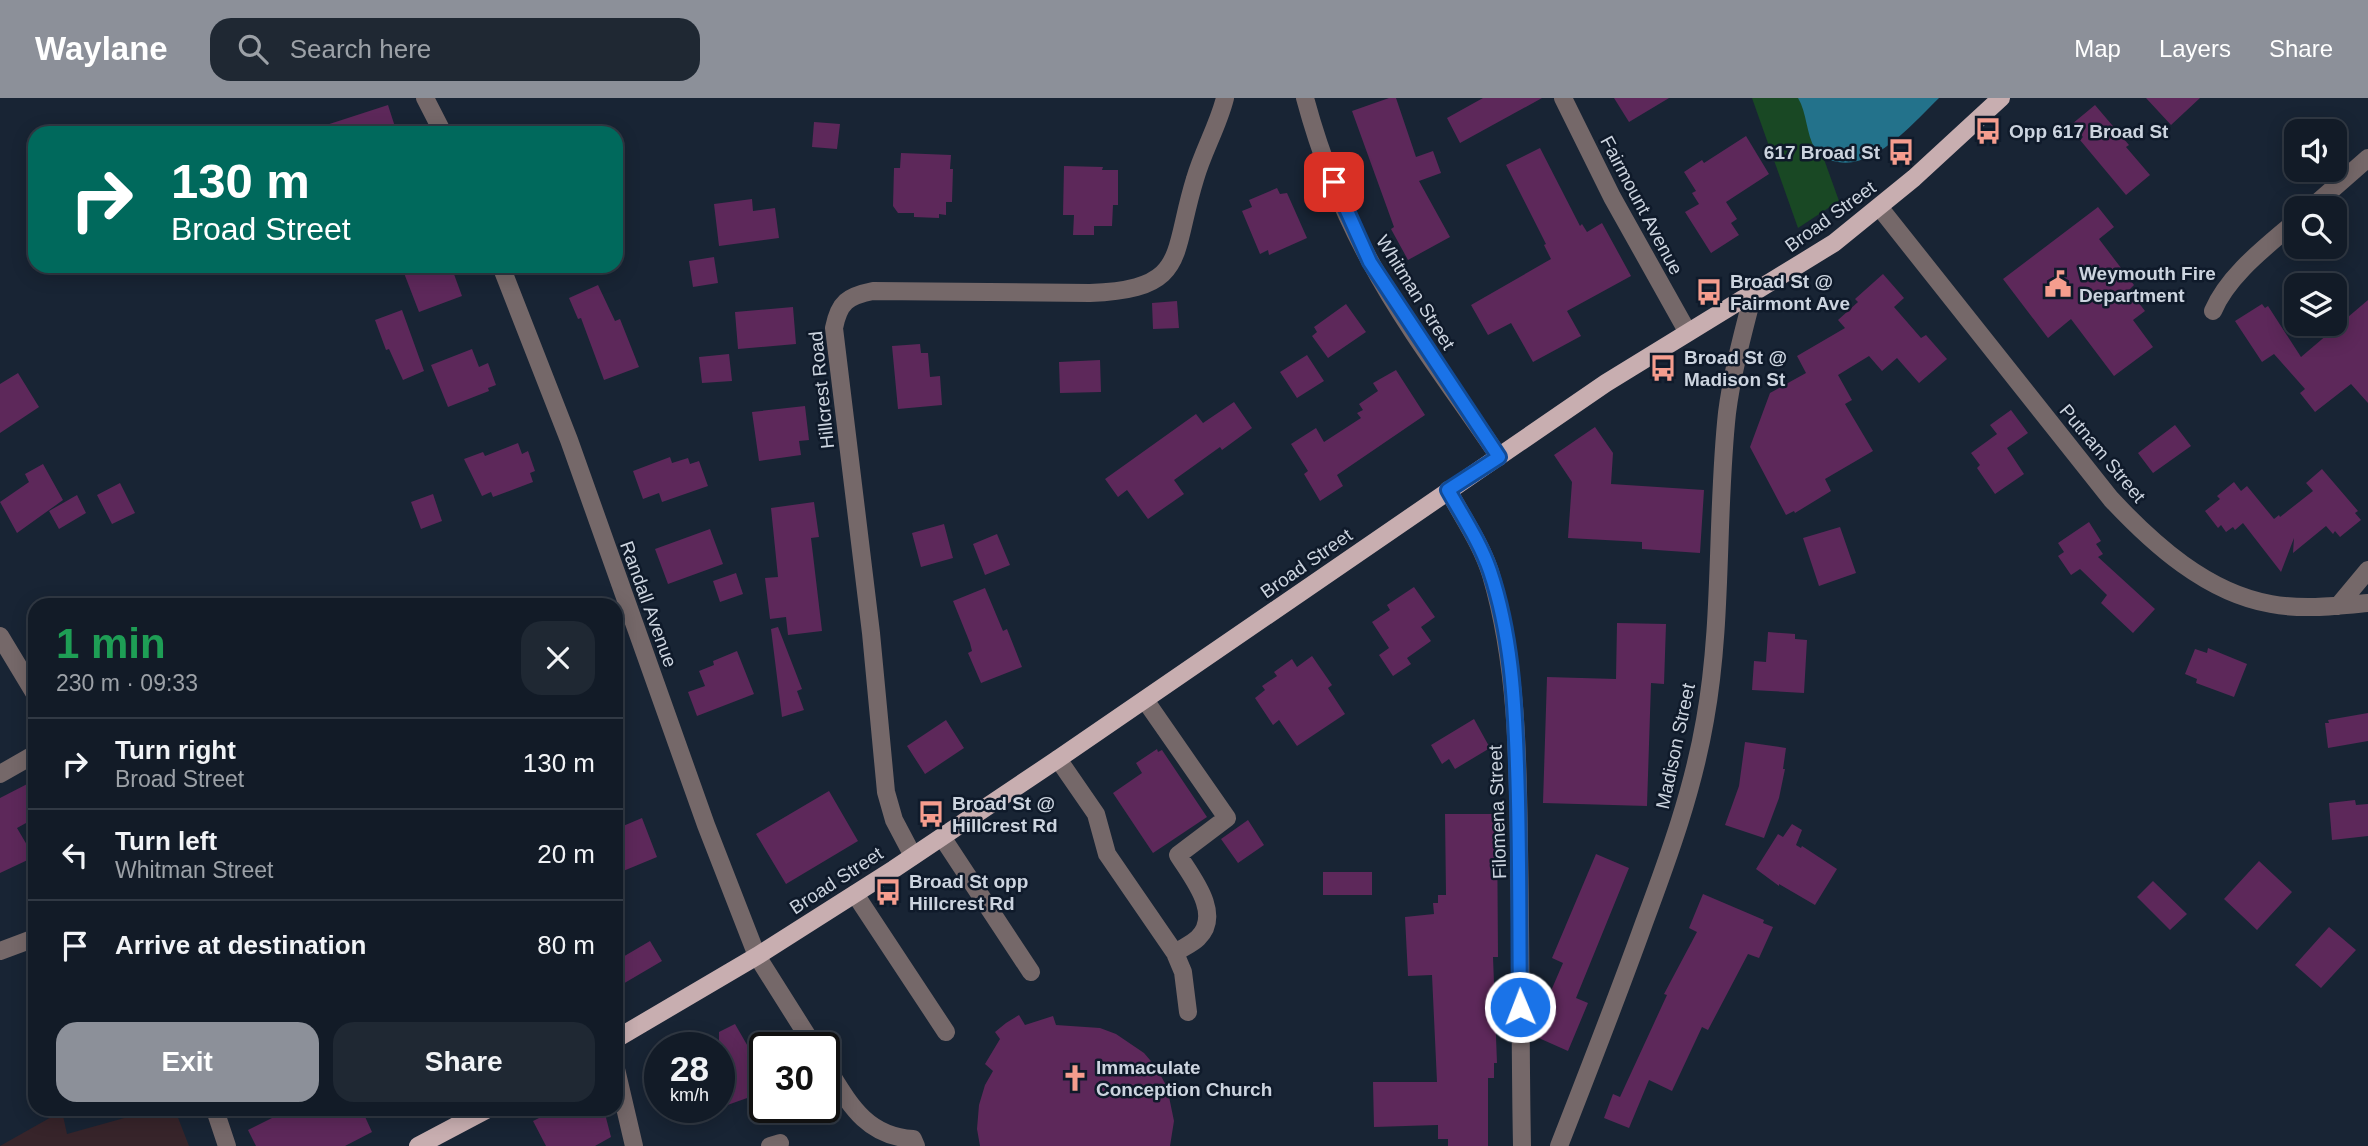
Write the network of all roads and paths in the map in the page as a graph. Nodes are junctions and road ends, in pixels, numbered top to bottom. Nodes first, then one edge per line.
1 (425, 98) edge
2 (1225, 98) edge
3 (1305, 98) edge
4 (1563, 98) edge
5 (2001, 98) edge
6 (439, 126) edge
7 (2368, 158) edge
8 (2325, 196) edge
9 (1880, 208) junction
10 (2284, 232) edge
11 (504, 273) edge
12 (1753, 294) junction
13 (2213, 311) dead end
14 (1687, 331) junction
15 (1499, 457) junction
16 (1448, 490) junction
17 (2368, 570) edge
18 (2368, 603) edge
19 (2338, 606) junction
20 (0, 636) edge
21 (28, 682) edge
22 (1145, 700) junction
23 (28, 758) edge
24 (1058, 759) junction
25 (0, 774) edge
26 (942, 837) junction
27 (913, 856) junction
28 (855, 894) junction
29 (28, 941) edge
30 (0, 951) edge
31 (1175, 953) junction
32 (757, 956) junction
33 (1031, 972) dead end
34 (1188, 1012) dead end
35 (805, 1032) edge
36 (946, 1032) dead end
37 (623, 1035) edge
38 (840, 1088) edge
39 (623, 1099) edge
40 (217, 1116) edge
41 (475, 1116) edge
42 (227, 1146) edge
43 (418, 1146) edge
44 (634, 1146) edge
45 (916, 1146) edge
46 (1522, 1146) edge
47 (1559, 1146) edge

1 - 6 street
2 - 27 street, Hillcrest Road
3 - 15 street, Whitman Street
4 - 14 street, Fairmount Avenue
5 - 9 main road, Broad Street
7 - 8 street
9 - 12 main road, Broad Street
9 - 19 street, Putnam Street
10 - 13 street
11 - 32 street, Randall Avenue
12 - 14 main road, Broad Street
12 - 47 street, Madison Street
14 - 15 main road, Broad Street
15 - 16 main road, Broad Street
16 - 22 main road, Broad Street
16 - 46 street, Filomena Street
17 - 19 street
18 - 19 street, Putnam Street
20 - 21 street
22 - 24 main road, Broad Street
22 - 31 street
23 - 25 street
24 - 26 main road, Broad Street
24 - 31 street
26 - 27 main road, Broad Street
26 - 33 street
27 - 28 main road, Broad Street
28 - 32 main road, Broad Street
28 - 36 street
29 - 30 street
31 - 34 street
32 - 35 street, Randall Avenue
32 - 37 main road, Broad Street
38 - 45 street
39 - 44 street
40 - 42 street
41 - 43 main road

